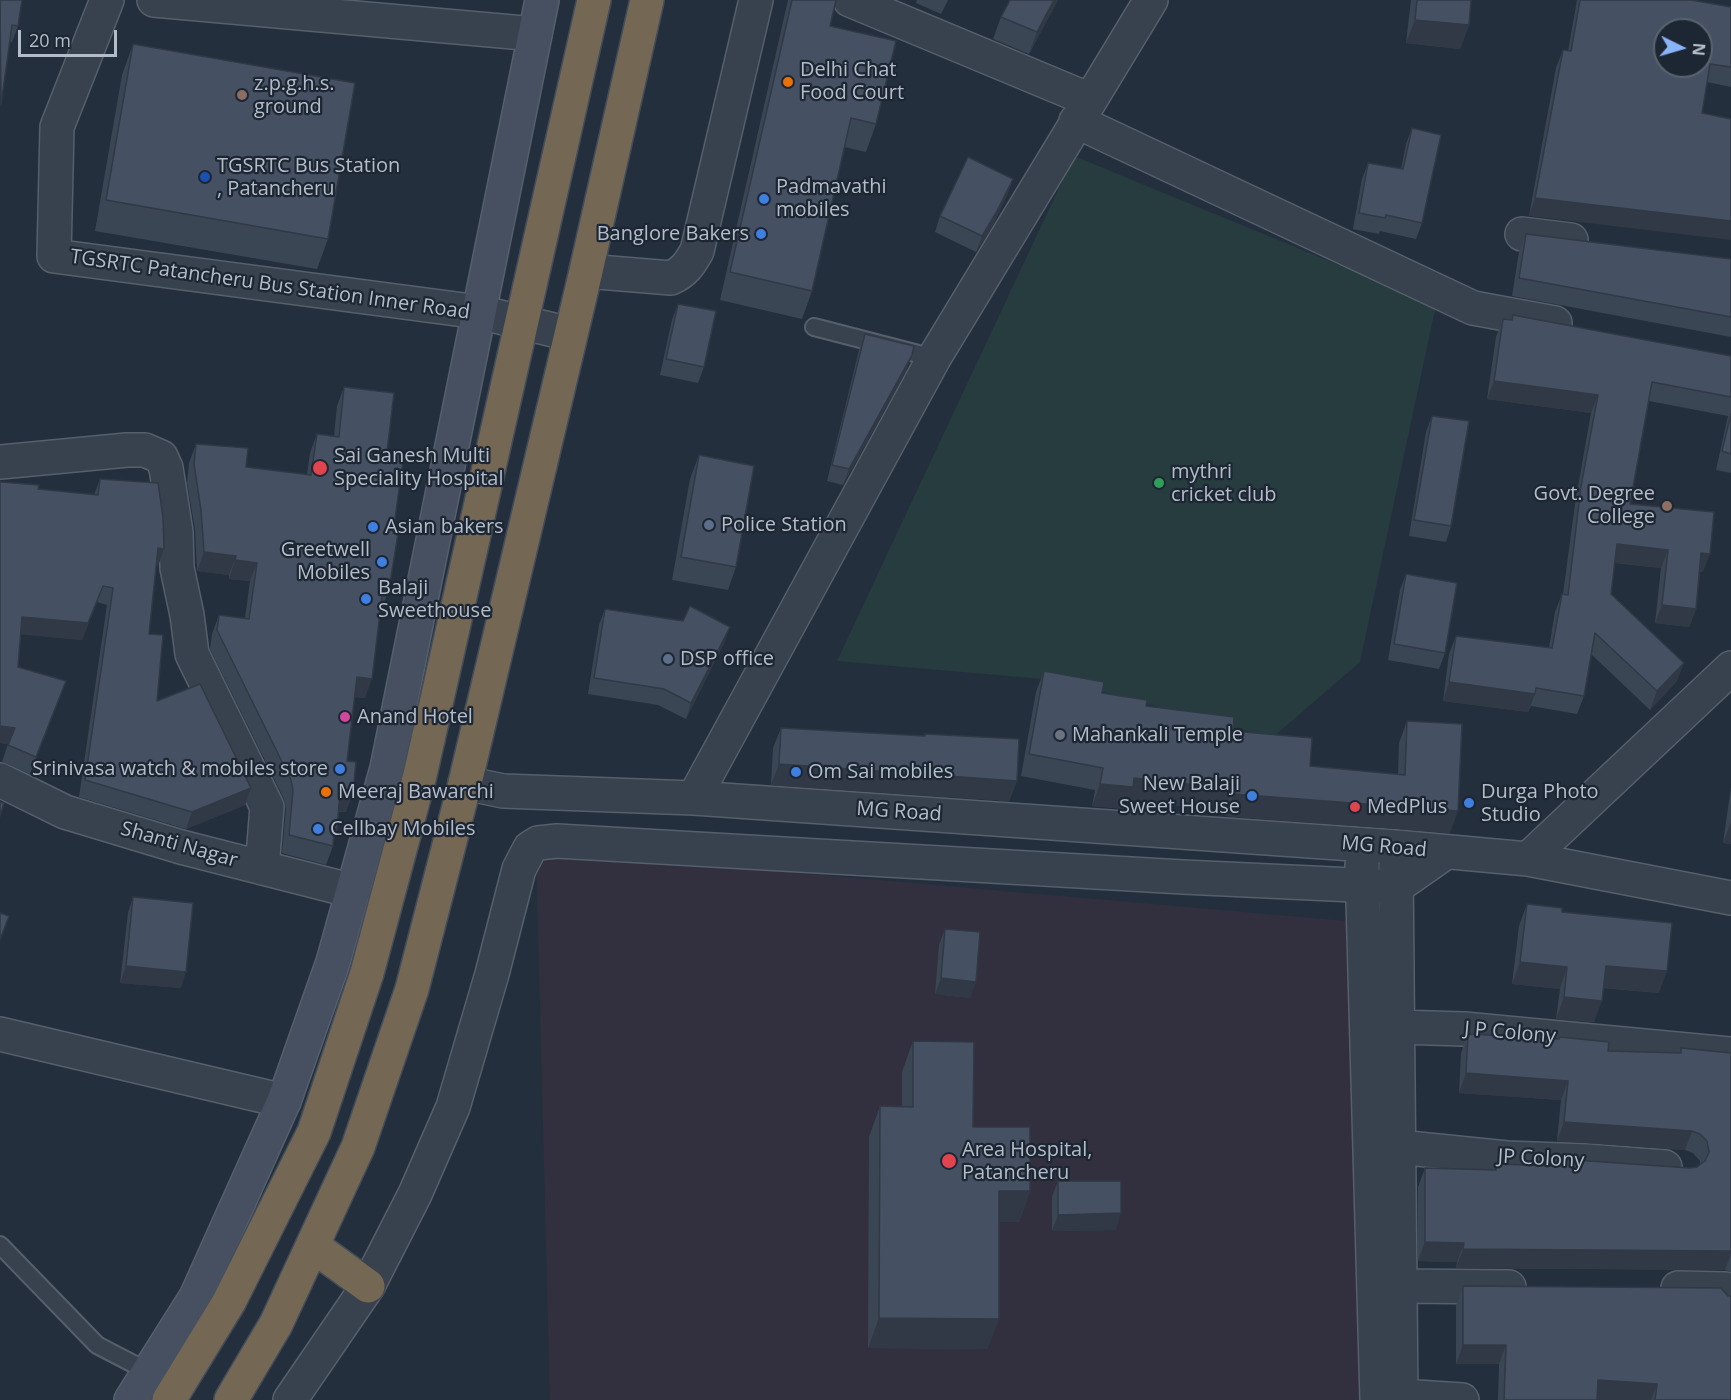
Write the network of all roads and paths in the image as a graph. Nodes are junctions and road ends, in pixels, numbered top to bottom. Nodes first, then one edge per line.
1 (107, 0) edge
2 (154, 0) edge
3 (542, 0) edge
4 (647, 0) edge
5 (756, 0) edge
6 (850, 0) edge
7 (1152, 0) edge
8 (590, 2) edge
9 (535, 34) junction
10 (1083, 111) junction
11 (1522, 234) dead end
12 (1603, 244) edge
13 (586, 271) junction
14 (479, 312) junction
15 (521, 323) junction
16 (814, 327) dead end
17 (1578, 327) edge
18 (570, 334) junction
19 (934, 358) junction
20 (0, 462) edge
21 (1731, 668) edge
22 (387, 768) junction
23 (420, 775) junction
24 (5, 782) edge
25 (465, 783) junction
26 (694, 798) junction
27 (1362, 844) junction
28 (1396, 847) junction
29 (1446, 852) junction
30 (1528, 859) junction
31 (262, 868) junction
32 (1362, 885) junction
33 (1396, 887) junction
34 (353, 891) junction
35 (1731, 898) edge
36 (1397, 1028) junction
37 (0, 1034) edge
38 (1731, 1054) edge
39 (285, 1101) junction
40 (1398, 1147) junction
41 (1683, 1169) edge
42 (0, 1245) edge
43 (313, 1246) junction
44 (368, 1286) junction
45 (1400, 1286) junction
46 (1539, 1287) edge
47 (1644, 1288) edge
48 (1731, 1299) edge
49 (149, 1372) junction
50 (1393, 1399) edge
51 (131, 1400) edge
52 (169, 1400) edge
53 (231, 1400) edge
54 (290, 1400) edge
55 (1462, 1400) edge

1 - 14 street, TGSRTC Patancheru Bus Station Inner Road
2 - 9 street
3 - 9 street
4 - 13 highway
5 - 13 street
6 - 10 street
7 - 10 street
8 - 15 highway
9 - 14 street
10 - 17 street
10 - 19 street
11 - 12 street
13 - 18 highway
14 - 15 street, TGSRTC Patancheru Bus Station Inner Road
14 - 22 street
15 - 18 street, TGSRTC Patancheru Bus Station Inner Road
15 - 23 highway
16 - 19 lane
18 - 25 highway
19 - 26 street
20 - 31 street
21 - 30 street
22 - 23 street
22 - 34 street
23 - 52 highway
24 - 31 street, Shanti Nagar
25 - 26 street, MG Road
25 - 43 highway
26 - 27 street, MG Road
27 - 28 street, MG Road
27 - 32 street
28 - 29 street, MG Road
28 - 33 street
29 - 30 street
29 - 33 street, MG Road
30 - 35 street
31 - 34 street, Shanti Nagar
32 - 33 street, MG Road
32 - 44 street, MG Road
32 - 50 street
33 - 36 street
34 - 39 street
36 - 38 street, J P Colony
36 - 40 street
37 - 39 street
39 - 49 street
40 - 41 street, JP Colony
40 - 45 street
42 - 49 lane
43 - 44 highway
43 - 53 highway
44 - 54 street
45 - 46 street
45 - 50 street
47 - 48 street
49 - 51 street
50 - 55 street

